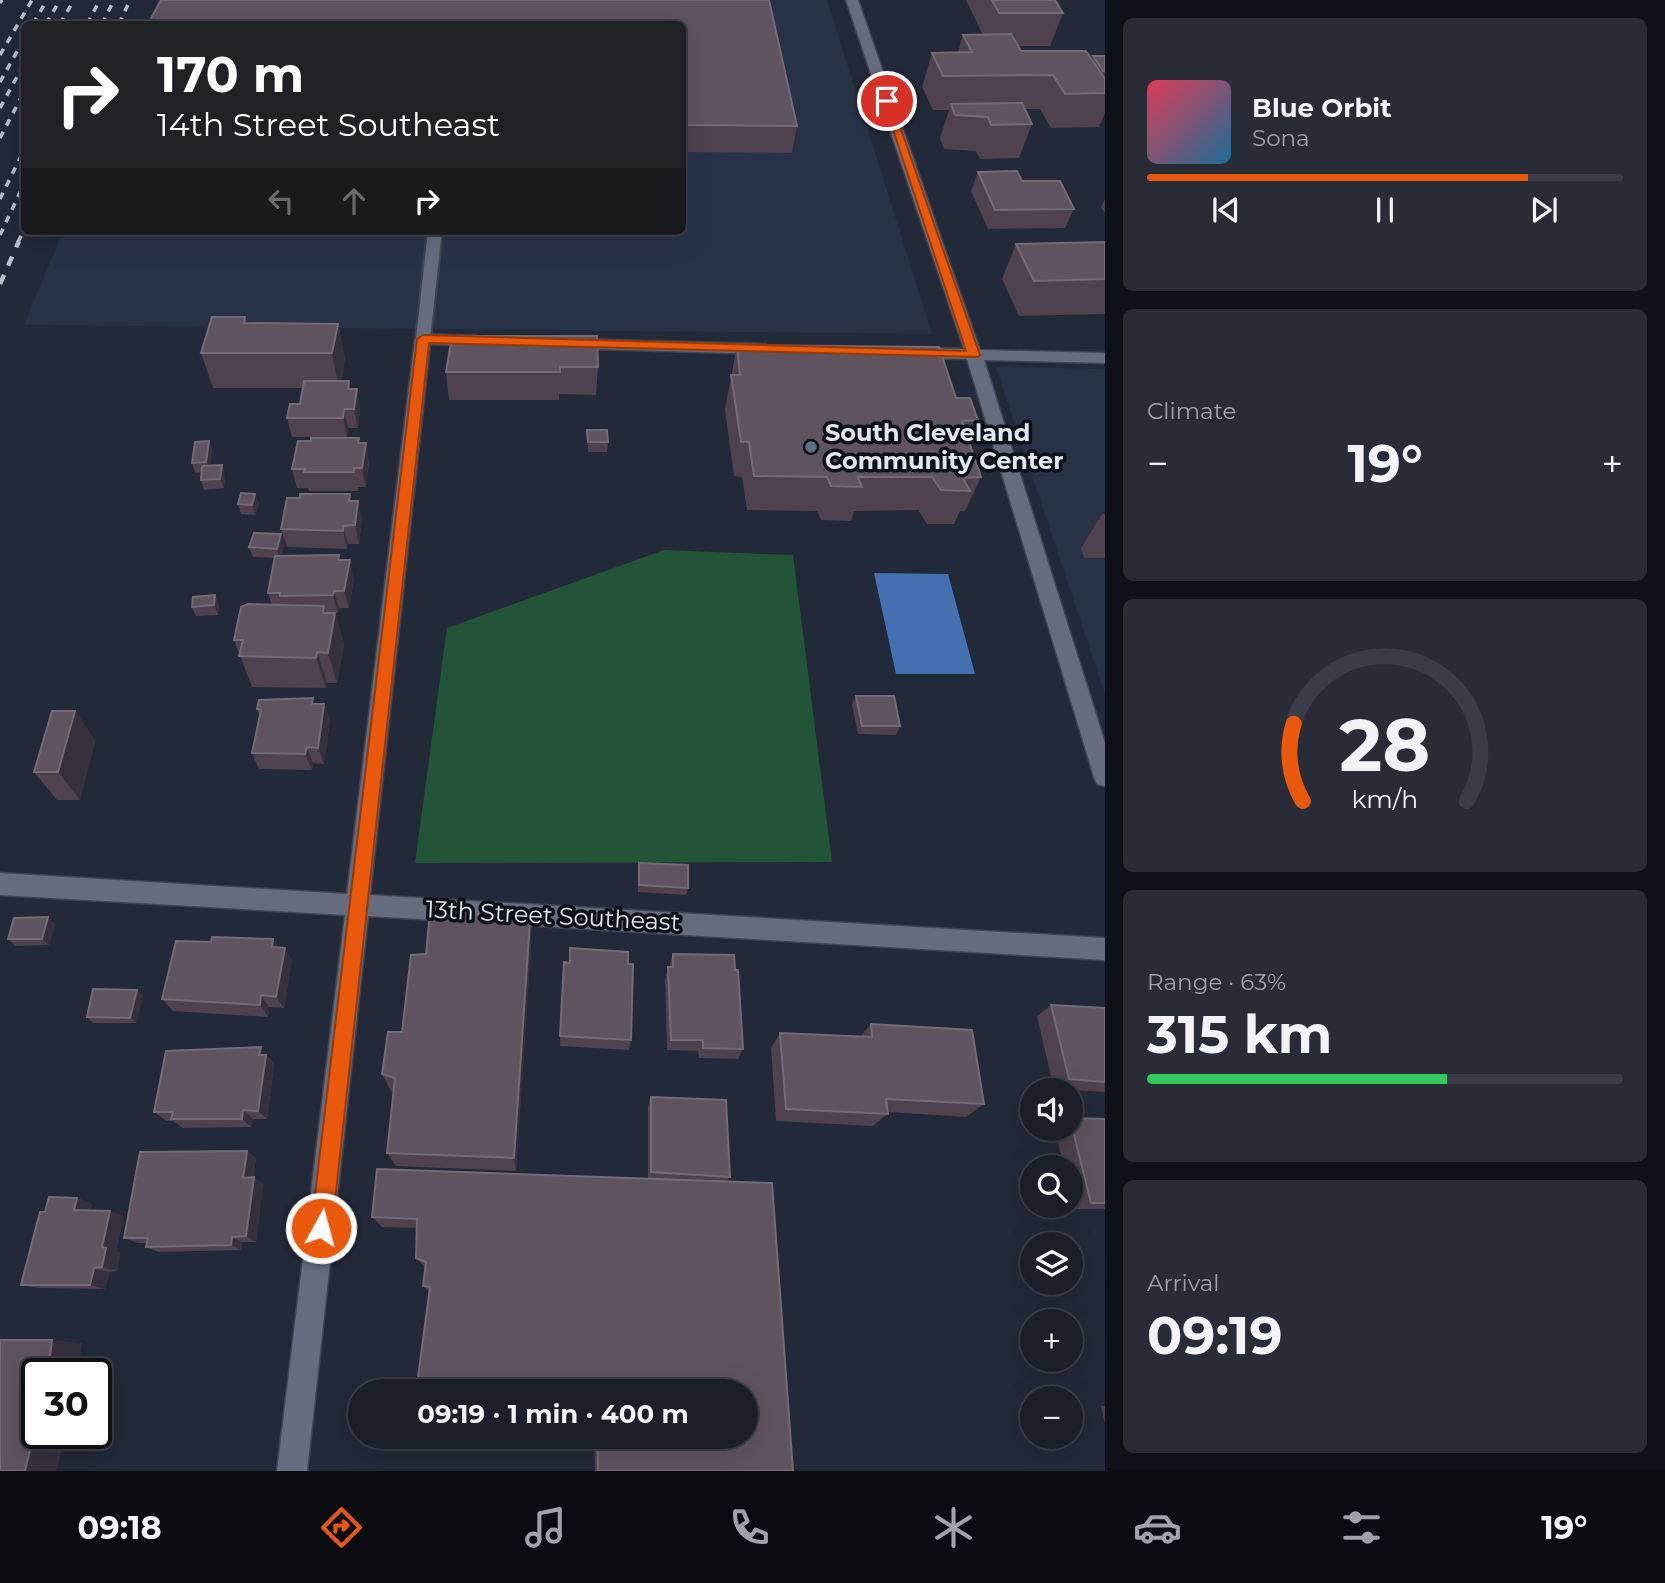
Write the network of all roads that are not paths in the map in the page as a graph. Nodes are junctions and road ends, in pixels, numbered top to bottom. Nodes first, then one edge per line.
1 (852, 0) edge
2 (435, 235) edge
3 (423, 339) junction
4 (491, 341) edge
5 (558, 343) edge
6 (787, 350) edge
7 (894, 352) edge
8 (974, 355) junction
9 (1105, 358) edge
10 (1105, 777) edge
11 (0, 884) edge
12 (360, 904) junction
13 (1105, 949) edge
14 (292, 1471) edge

1 - 8 street
2 - 3 lane
3 - 4 street
3 - 12 street
5 - 6 street
7 - 8 street
8 - 9 street
8 - 10 street
11 - 12 street, 13th Street Southeast
12 - 13 street, 13th Street Southeast
12 - 14 street

